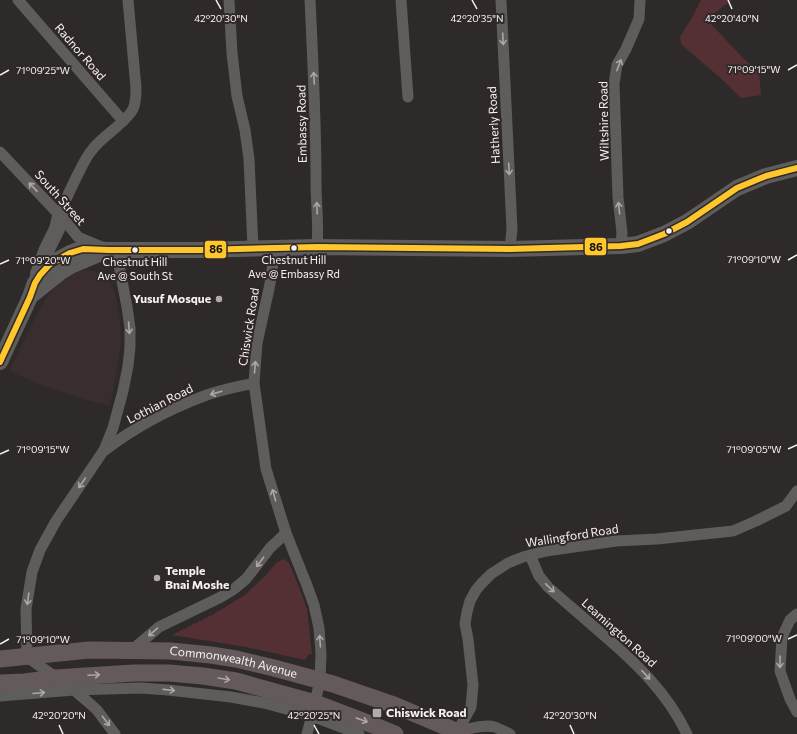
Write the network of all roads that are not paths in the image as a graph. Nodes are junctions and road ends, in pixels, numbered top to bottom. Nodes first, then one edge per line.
1 (18, 0) edge
2 (128, 0) edge
3 (229, 0) edge
4 (310, 0) edge
5 (401, 0) edge
6 (501, 0) edge
7 (640, 0) edge
8 (408, 97) dead end
9 (123, 121) junction
10 (0, 152) edge
11 (797, 168) edge
12 (60, 216) junction
13 (621, 246) junction
14 (317, 247) junction
15 (253, 248) junction
16 (276, 249) junction
17 (510, 249) junction
18 (109, 250) junction
19 (33, 290) junction
20 (0, 362) edge
21 (254, 383) junction
22 (104, 450) junction
23 (797, 491) edge
24 (786, 506) junction
25 (797, 506) edge
26 (286, 533) junction
27 (530, 555) junction
28 (797, 614) edge
29 (132, 650) junction
30 (27, 657) junction
31 (0, 659) edge
32 (55, 678) junction
33 (320, 680) junction
34 (0, 683) edge
35 (74, 690) junction
36 (0, 696) edge
37 (314, 710) junction
38 (797, 712) edge
39 (458, 733) edge
40 (115, 734) edge
41 (307, 734) edge
42 (359, 734) edge
43 (395, 734) edge
44 (510, 734) edge
45 (686, 734) edge

1 - 9 street, Radnor Road
2 - 9 street
3 - 15 street
14 -> 4 street, Embassy Road
5 - 8 street
6 -> 17 street, Hatherly Road
13 -> 7 street, Wiltshire Road
9 - 12 street
12 -> 10 street, South Street
11 - 13 main road
12 - 18 street, South Street
12 - 19 main road
13 - 17 main road
14 - 16 main road
14 - 17 main road
15 - 16 main road
15 - 18 main road
21 -> 16 street, Chiswick Road
18 - 19 main road
18 -> 22 street
19 - 20 main road
21 -> 22 street, Lothian Road
26 -> 21 street, Chiswick Road
22 -> 30 street
23 - 24 street, Wallingford Road
24 - 25 street
24 - 27 street, Wallingford Road
26 -> 29 street
33 -> 26 street, Chiswick Road
27 - 39 street, Wallingford Road
27 -> 45 street, Leamington Road
28 -> 38 street
29 - 30 main road, Commonwealth Avenue
29 - 33 main road, Commonwealth Avenue
30 - 31 main road, Commonwealth Avenue
30 - 32 street
32 - 34 main road, Commonwealth Avenue
32 - 35 street
32 -> 37 main road, Commonwealth Avenue
33 - 37 street, Chiswick Road
33 - 39 main road, Commonwealth Avenue
36 -> 35 street, Commonwealth Avenue
35 -> 37 street, Commonwealth Avenue
35 -> 40 street
37 - 41 street, Chiswick Road
37 - 42 street, Commonwealth Avenue
37 -> 43 main road, Commonwealth Avenue
39 - 44 street

